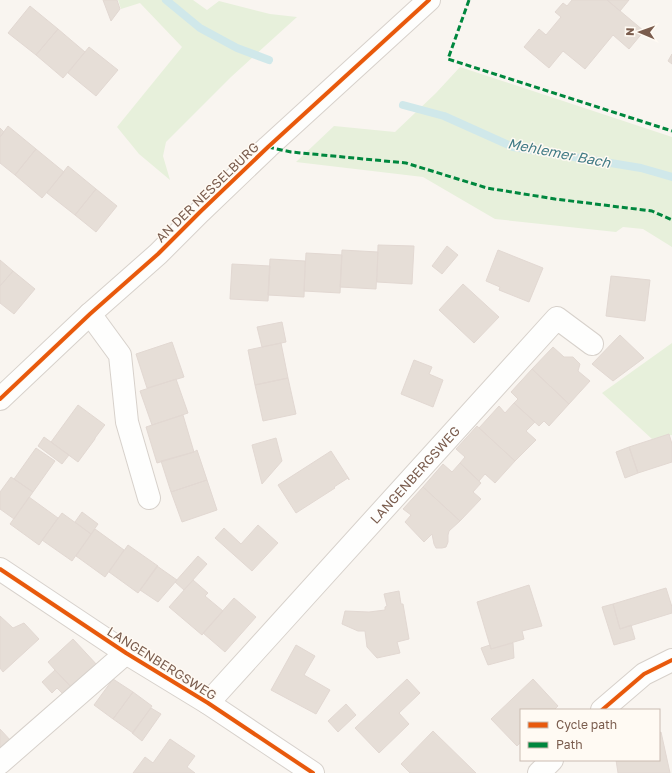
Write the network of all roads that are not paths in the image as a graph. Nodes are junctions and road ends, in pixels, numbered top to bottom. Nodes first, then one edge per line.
1 (429, 0) edge
2 (90, 314) junction
3 (592, 344) dead end
4 (0, 399) edge
5 (149, 498) dead end
6 (0, 569) edge
7 (126, 653) junction
8 (672, 660) edge
9 (208, 703) junction
10 (603, 709) edge
11 (551, 761) edge
12 (0, 763) edge
13 (312, 773) edge
14 (539, 773) edge

1 - 2 street, AN DER NESSELBURG
2 - 4 street, AN DER NESSELBURG
2 - 5 street
3 - 9 street, LANGENBERGSWEG
6 - 7 street, LANGENBERGSWEG
7 - 9 street, LANGENBERGSWEG
7 - 12 street, LANGENBERGSWEG
8 - 10 street
9 - 13 street, LANGENBERGSWEG
11 - 14 street

